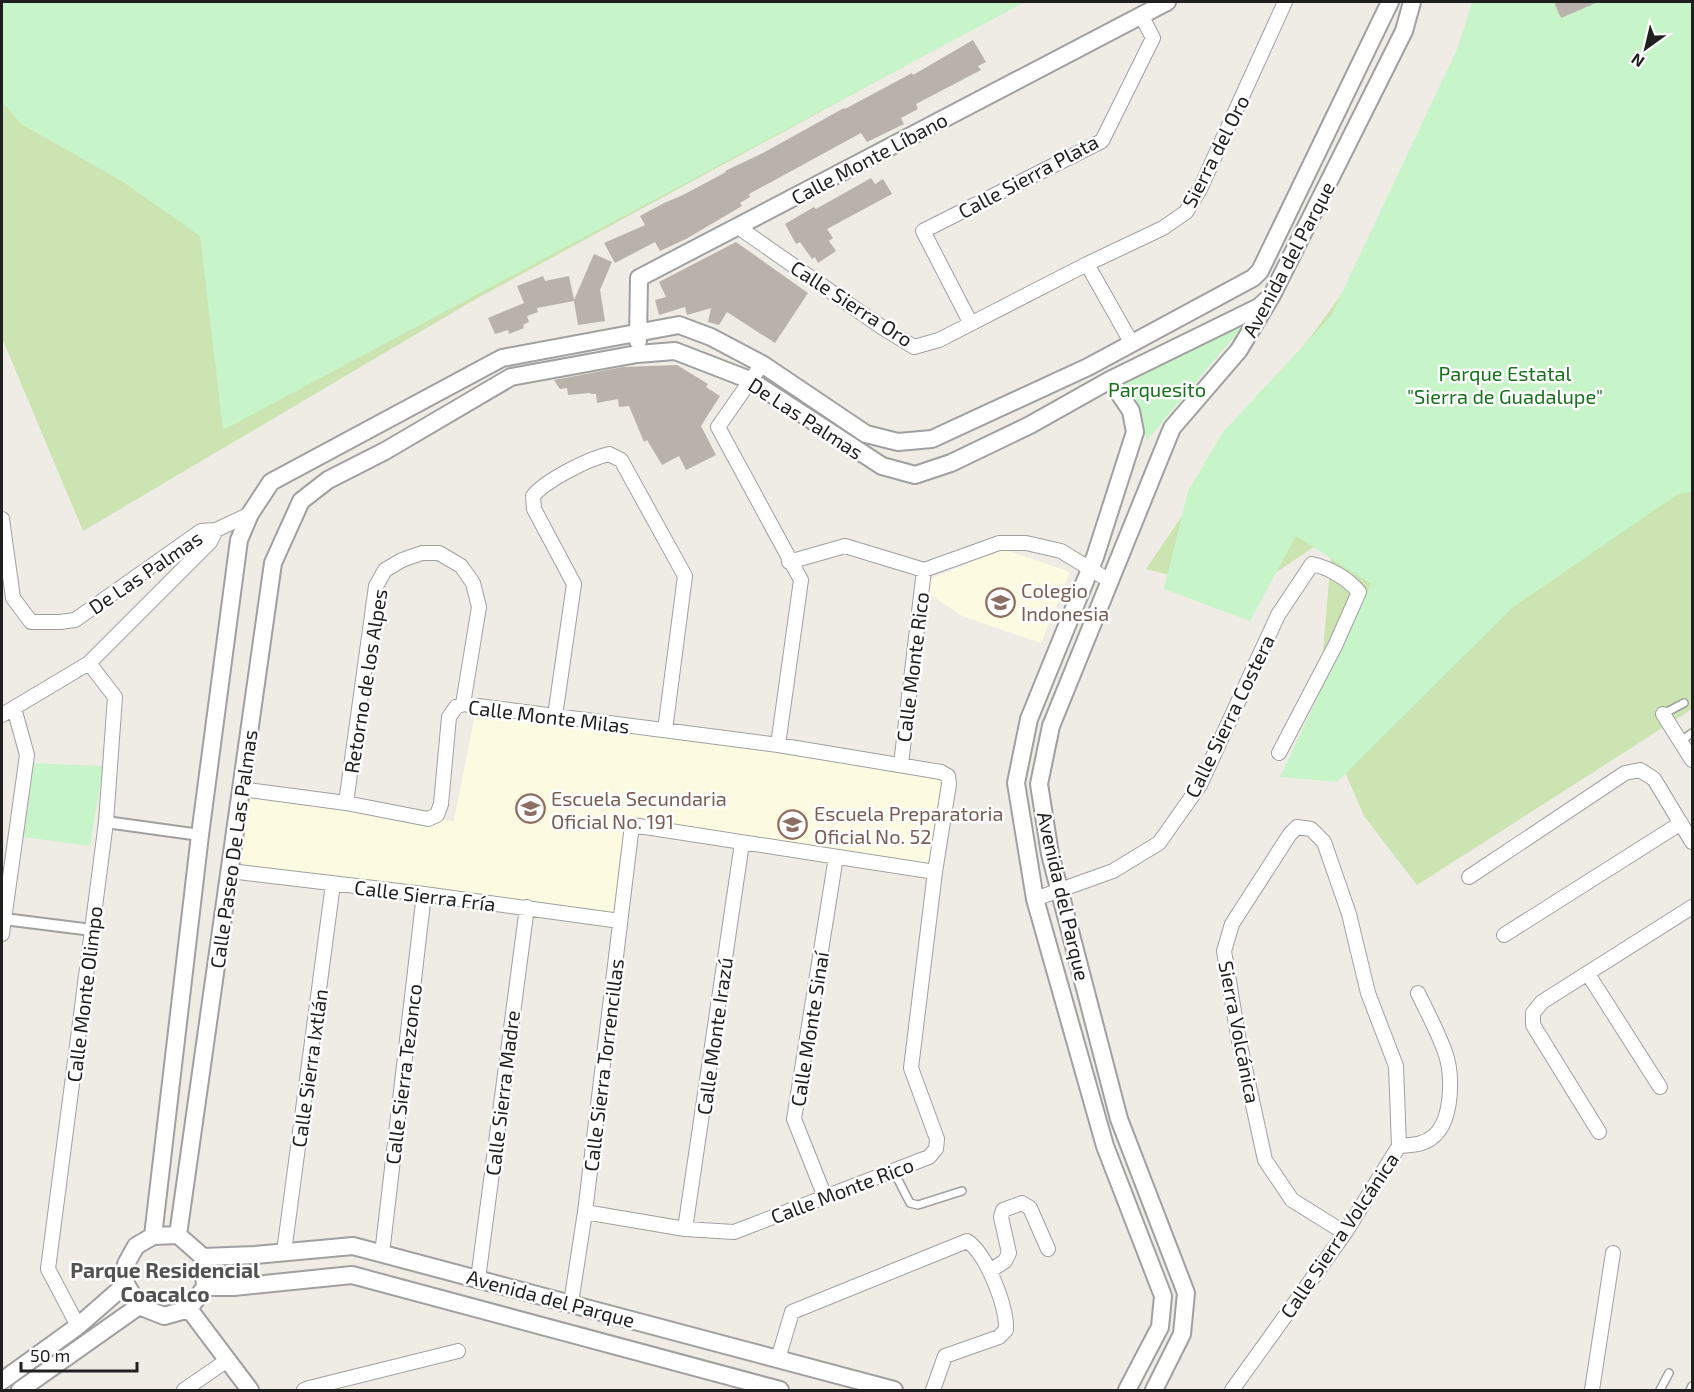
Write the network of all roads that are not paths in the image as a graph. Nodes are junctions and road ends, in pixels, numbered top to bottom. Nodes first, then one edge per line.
1 (1167, 2) edge
2 (1285, 2) edge
3 (1390, 2) edge
4 (1412, 2) edge
5 (1141, 15) junction
6 (1290, 211) junction
7 (1310, 220) junction
8 (738, 226) junction
9 (1087, 264) junction
10 (1272, 295) junction
11 (970, 322) junction
12 (639, 332) junction
13 (1131, 342) junction
14 (637, 354) junction
15 (502, 358) junction
16 (762, 364) junction
17 (1088, 367) joint
18 (511, 377) junction
19 (750, 380) junction
20 (1110, 380) junction
21 (1017, 400) junction
22 (1030, 425) junction
23 (328, 480) joint
24 (250, 514) junction
25 (2, 519) edge
26 (216, 530) junction
27 (789, 562) junction
28 (1090, 569) junction
29 (924, 570) junction
30 (1110, 581) junction
31 (88, 663) junction
32 (1684, 703) dead end
33 (463, 704) junction
34 (8, 712) edge
35 (1664, 714) joint
36 (555, 716) junction
37 (665, 730) junction
38 (1687, 737) edge
39 (778, 746) junction
40 (1279, 753) dead end
41 (1692, 760) edge
42 (901, 765) junction
43 (948, 776) joint
44 (241, 789) junction
45 (346, 803) junction
46 (106, 822) junction
47 (1681, 823) junction
48 (1311, 829) joint
49 (200, 835) junction
50 (1692, 842) edge
51 (742, 843) junction
52 (836, 857) junction
53 (230, 871) junction
54 (935, 872) junction
55 (1469, 877) dead end
56 (333, 884) junction
57 (1059, 892) junction
58 (424, 894) junction
59 (1035, 899) junction
60 (1692, 907) edge
61 (527, 908) junction
62 (4, 919) junction
63 (620, 921) junction
64 (93, 930) junction
65 (2, 934) edge
66 (1504, 935) dead end
67 (1588, 974) junction
68 (1418, 993) dead end
69 (1660, 1087) dead end
70 (1599, 1132) dead end
71 (1126, 1137) junction
72 (1105, 1146) junction
73 (1399, 1146) junction
74 (893, 1170) junction
75 (962, 1191) dead end
76 (825, 1197) junction
77 (585, 1212) junction
78 (685, 1229) junction
79 (1345, 1233) junction
80 (178, 1235) junction
81 (153, 1236) junction
82 (1048, 1250) dead end
83 (284, 1252) junction
84 (1613, 1253) dead end
85 (382, 1254) junction
86 (203, 1257) junction
87 (990, 1271) junction
88 (478, 1279) junction
89 (126, 1284) junction
90 (205, 1287) junction
91 (571, 1303) junction
92 (139, 1306) junction
93 (189, 1309) junction
94 (78, 1326) junction
95 (458, 1351) dead end
96 (778, 1359) junction
97 (226, 1361) junction
98 (1669, 1373) dead end
99 (2, 1381) edge
100 (1692, 1386) edge
101 (20, 1390) edge
102 (184, 1390) edge
103 (250, 1390) edge
104 (304, 1390) edge
105 (780, 1390) edge
106 (894, 1390) edge
107 (933, 1390) edge
108 (1127, 1390) edge
109 (1154, 1390) edge
110 (1232, 1390) edge
111 (1592, 1390) edge
112 (1660, 1390) edge
113 (1690, 1390) edge

1 - 5 street, Calle Monte Líbano
2 - 9 street, Sierra del Oro
3 - 6 street, Avenida del Parque
4 - 7 street, Avenida del Parque
5 - 8 street, Calle Monte Líbano
5 - 11 street, Calle Sierra Plata
6 - 7 street
6 - 13 street, Avenida del Parque
7 - 10 street, Avenida del Parque
8 - 11 street, Calle Sierra Oro
8 - 12 street, Calle Monte Líbano
9 - 11 street, Sierra del Oro
9 - 13 street
10 - 20 street, De Las Palmas
10 - 30 street, Avenida del Parque
12 - 14 street, Calle Monte Líbano
12 - 15 street, De Las Palmas
12 - 16 street, De Las Palmas
13 - 17 street, Avenida del Parque
14 - 18 street, De Las Palmas
14 - 19 street, De Las Palmas
15 - 18 street
15 - 24 street, De Las Palmas
16 - 19 street
16 - 21 street, De Las Palmas
17 - 21 street, De Las Palmas
18 - 23 street, De Las Palmas
19 - 22 street, De Las Palmas
19 - 27 street
20 - 22 street, De Las Palmas
20 - 28 street, Avenida del Parque
21 - 22 street
23 - 44 street, Calle Paseo De Las Palmas
24 - 26 street, De Las Palmas
24 - 49 street, Calle Paseo De Las Palmas
25 - 26 street, De Las Palmas
26 - 31 street
27 - 29 street, Calle Monte Rico
27 - 39 street
28 - 29 street, Calle Monte Rico
28 - 30 street, Calle Monte Rico
28 - 59 street, Avenida del Parque
29 - 42 street, Calle Monte Rico
30 - 57 street, Avenida del Parque
31 - 34 street
31 - 46 street, Calle Monte Olimpo
32 - 35 lane
33 - 36 street, Calle Monte Milas
33 - 45 street, Calle Monte Milas
33 - 45 street, Retorno de los Alpes
34 - 62 street
35 - 38 street
36 - 37 street, Calle Monte Milas
36 - 37 street
37 - 39 street, Calle Monte Milas
38 - 41 street
39 - 42 street, Calle Monte Milas
40 - 57 street, Calle Sierra Costera
42 - 43 street, Calle Monte Milas
43 - 54 street, Calle Monte Rico
44 - 45 street, Calle Monte Milas
44 - 53 street, Calle Paseo De Las Palmas
46 - 49 street
46 - 64 street, Calle Monte Olimpo
47 - 50 street
47 - 55 street
47 - 66 street
48 - 73 street, Calle Sierra Volcánica
48 - 79 street, Sierra Volcánica
49 - 81 street, Calle Paseo De Las Palmas
51 - 52 street
51 - 63 street, Calle Sierra Torrencillas
51 - 78 street, Calle Monte Irazú
52 - 54 street
52 - 76 street, Calle Monte Sinaí
53 - 56 street, Calle Sierra Fría
53 - 80 street, Calle Paseo De Las Palmas
54 - 74 street, Calle Monte Rico
56 - 58 street, Calle Sierra Fría
56 - 83 street, Calle Sierra Ixtlán
57 - 59 street, Calle Sierra Costera
57 - 71 street, Avenida del Parque
58 - 61 street, Calle Sierra Fría
58 - 85 street, Calle Sierra Tezonco
59 - 72 street, Avenida del Parque
60 - 67 street
61 - 63 street, Calle Sierra Fría
61 - 88 street, Calle Sierra Madre
62 - 64 street
62 - 65 street
63 - 77 street, Calle Sierra Torrencillas
64 - 94 street, Calle Monte Olimpo
67 - 69 street
67 - 70 street
68 - 73 street
71 - 72 street
71 - 109 street, Avenida del Parque
72 - 108 street, Avenida del Parque
73 - 79 street, Calle Sierra Volcánica
74 - 75 lane
74 - 76 street, Calle Monte Rico
76 - 78 street, Calle Monte Rico
77 - 78 street, Calle Monte Rico
77 - 91 street, Calle Sierra Torrencillas
79 - 110 street, Calle Sierra Volcánica
80 - 81 street
80 - 86 street
81 - 89 street
82 - 87 street
83 - 85 street, Avenida del Parque
83 - 86 street, Avenida del Parque
84 - 111 street
85 - 88 street, Avenida del Parque
86 - 90 street
87 - 96 street
87 - 107 street
88 - 91 street, Avenida del Parque
89 - 92 street
89 - 94 street
90 - 93 street
90 - 105 street, Avenida del Parque
91 - 96 street, Avenida del Parque
92 - 93 street
92 - 101 street
93 - 97 street
94 - 99 street
95 - 104 street
96 - 106 street, Avenida del Parque
97 - 102 street
97 - 103 street
98 - 112 lane
100 - 113 lane

